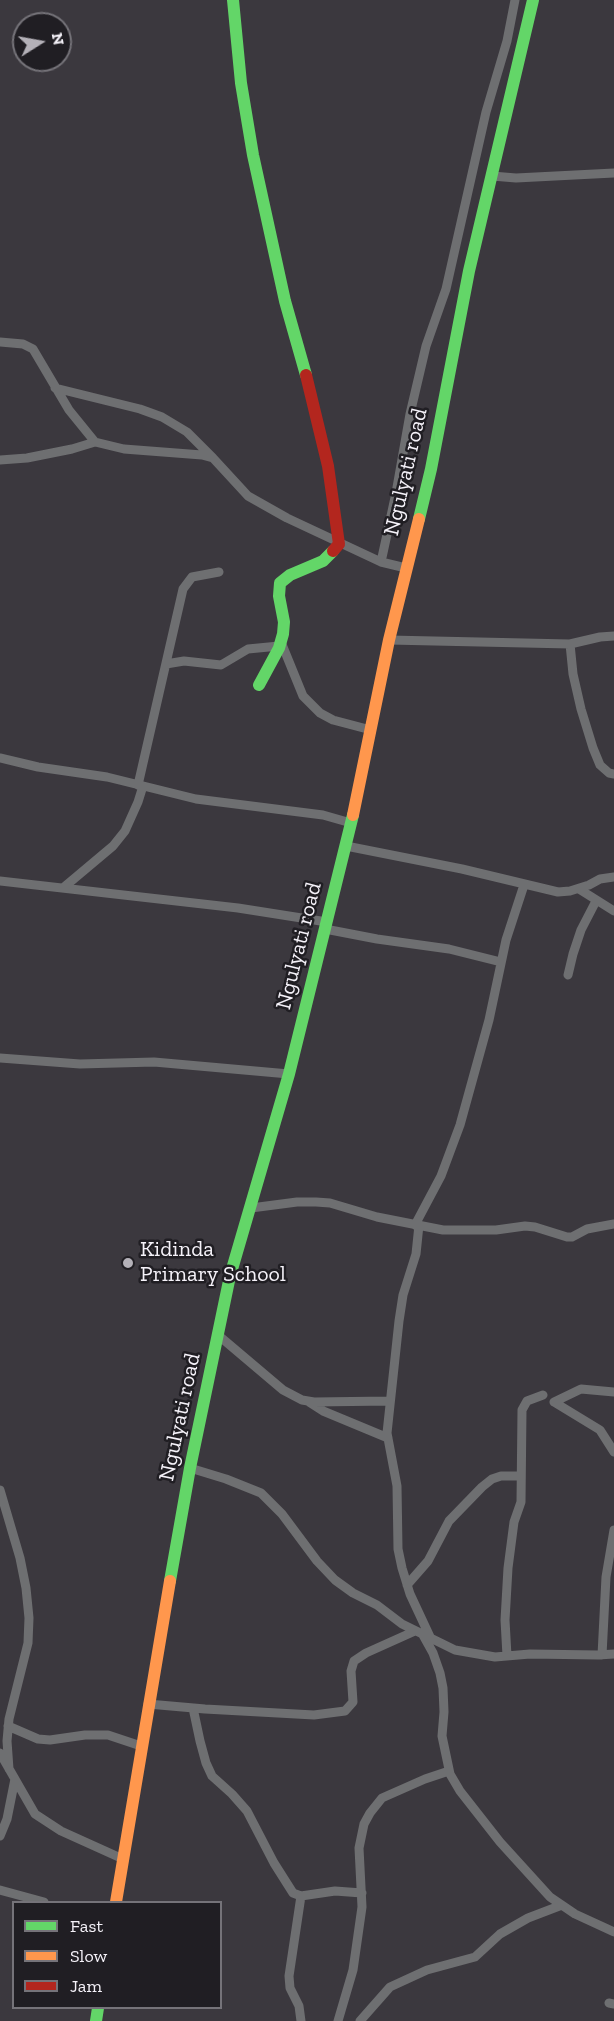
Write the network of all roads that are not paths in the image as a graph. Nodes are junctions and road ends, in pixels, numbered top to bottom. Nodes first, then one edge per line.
1 (232, 0) edge
2 (515, 0) edge
3 (533, 0) edge
4 (614, 173) edge
5 (492, 176) junction
6 (0, 342) edge
7 (55, 388) junction
8 (94, 442) junction
9 (213, 458) junction
10 (0, 460) edge
11 (339, 544) junction
12 (381, 562) junction
13 (406, 568) junction
14 (219, 572) dead end
15 (614, 636) edge
16 (389, 640) junction
17 (280, 644) junction
18 (570, 644) junction
19 (166, 664) junction
20 (260, 685) dead end
21 (370, 730) junction
22 (0, 758) edge
23 (614, 774) edge
24 (140, 786) junction
25 (351, 823) junction
26 (346, 846) junction
27 (614, 877) edge
28 (0, 881) edge
29 (524, 885) junction
30 (63, 888) junction
31 (579, 889) junction
32 (596, 901) junction
33 (614, 910) edge
34 (326, 925) junction
35 (501, 962) junction
36 (568, 975) dead end
37 (0, 1058) edge
38 (289, 1074) junction
39 (250, 1208) junction
40 (614, 1224) edge
41 (417, 1225) junction
42 (218, 1335) junction
43 (614, 1392) edge
44 (543, 1395) dead end
45 (308, 1401) junction
46 (389, 1401) junction
47 (388, 1438) junction
48 (614, 1452) edge
49 (190, 1468) junction
50 (521, 1476) junction
51 (0, 1490) edge
52 (614, 1530) edge
53 (611, 1558) edge
54 (407, 1585) junction
55 (423, 1635) junction
56 (614, 1653) edge
57 (602, 1655) junction
58 (507, 1656) junction
59 (148, 1704) junction
60 (193, 1708) junction
61 (6, 1723) edge
62 (141, 1746) junction
63 (0, 1753) edge
64 (9, 1769) junction
65 (450, 1771) junction
66 (15, 1779) junction
67 (0, 1836) edge
68 (123, 1860) junction
69 (0, 1890) edge
70 (362, 1893) junction
71 (301, 1896) junction
72 (40, 1901) edge
73 (116, 1901) edge
74 (562, 1905) junction
75 (614, 1932) edge
76 (301, 2021) edge
77 (338, 2021) edge
78 (360, 2021) edge

1 - 11 main road
2 - 12 street
3 - 5 main road, Ngulyati road
4 - 5 street
5 - 13 main road, Ngulyati road
6 - 7 street
7 - 8 street
7 - 9 street
8 - 9 street
8 - 10 street
9 - 11 street
11 - 12 street
11 - 17 main road
12 - 13 street
13 - 16 main road, Ngulyati road
14 - 19 street
15 - 18 street
16 - 18 street
16 - 21 main road, Ngulyati road
17 - 19 street
17 - 20 main road
17 - 21 street
18 - 23 street
19 - 24 street
21 - 25 main road, Ngulyati road
22 - 24 street
24 - 25 street
24 - 30 street
25 - 26 main road, Ngulyati road
26 - 29 street
26 - 34 main road, Ngulyati road
27 - 31 street
28 - 30 street
29 - 31 street
29 - 35 street
30 - 34 street
31 - 32 street
32 - 33 street
32 - 36 street
34 - 35 street
34 - 38 main road, Ngulyati road
35 - 41 street
37 - 38 street
38 - 39 main road, Ngulyati road
39 - 41 street
39 - 42 main road, Ngulyati road
40 - 41 street
41 - 46 street
42 - 45 street
42 - 49 main road, Ngulyati road
43 - 48 street
44 - 50 street
45 - 46 street
45 - 47 street
46 - 47 street
47 - 54 street
49 - 55 street
49 - 59 main road, Ngulyati road
50 - 54 street
50 - 58 street
51 - 61 street
52 - 53 street
53 - 57 street
54 - 55 street
55 - 58 street
55 - 60 street
55 - 65 street
56 - 57 street
57 - 58 street
59 - 60 street
59 - 62 main road, Ngulyati road
60 - 71 street
61 - 62 street
61 - 64 street
62 - 68 main road, Ngulyati road
63 - 64 street
64 - 66 street
65 - 70 street
65 - 74 street
66 - 67 street
66 - 68 street
68 - 73 main road, Ngulyati road
69 - 72 street
70 - 71 street
70 - 77 street
71 - 76 street
74 - 75 street
74 - 78 street

